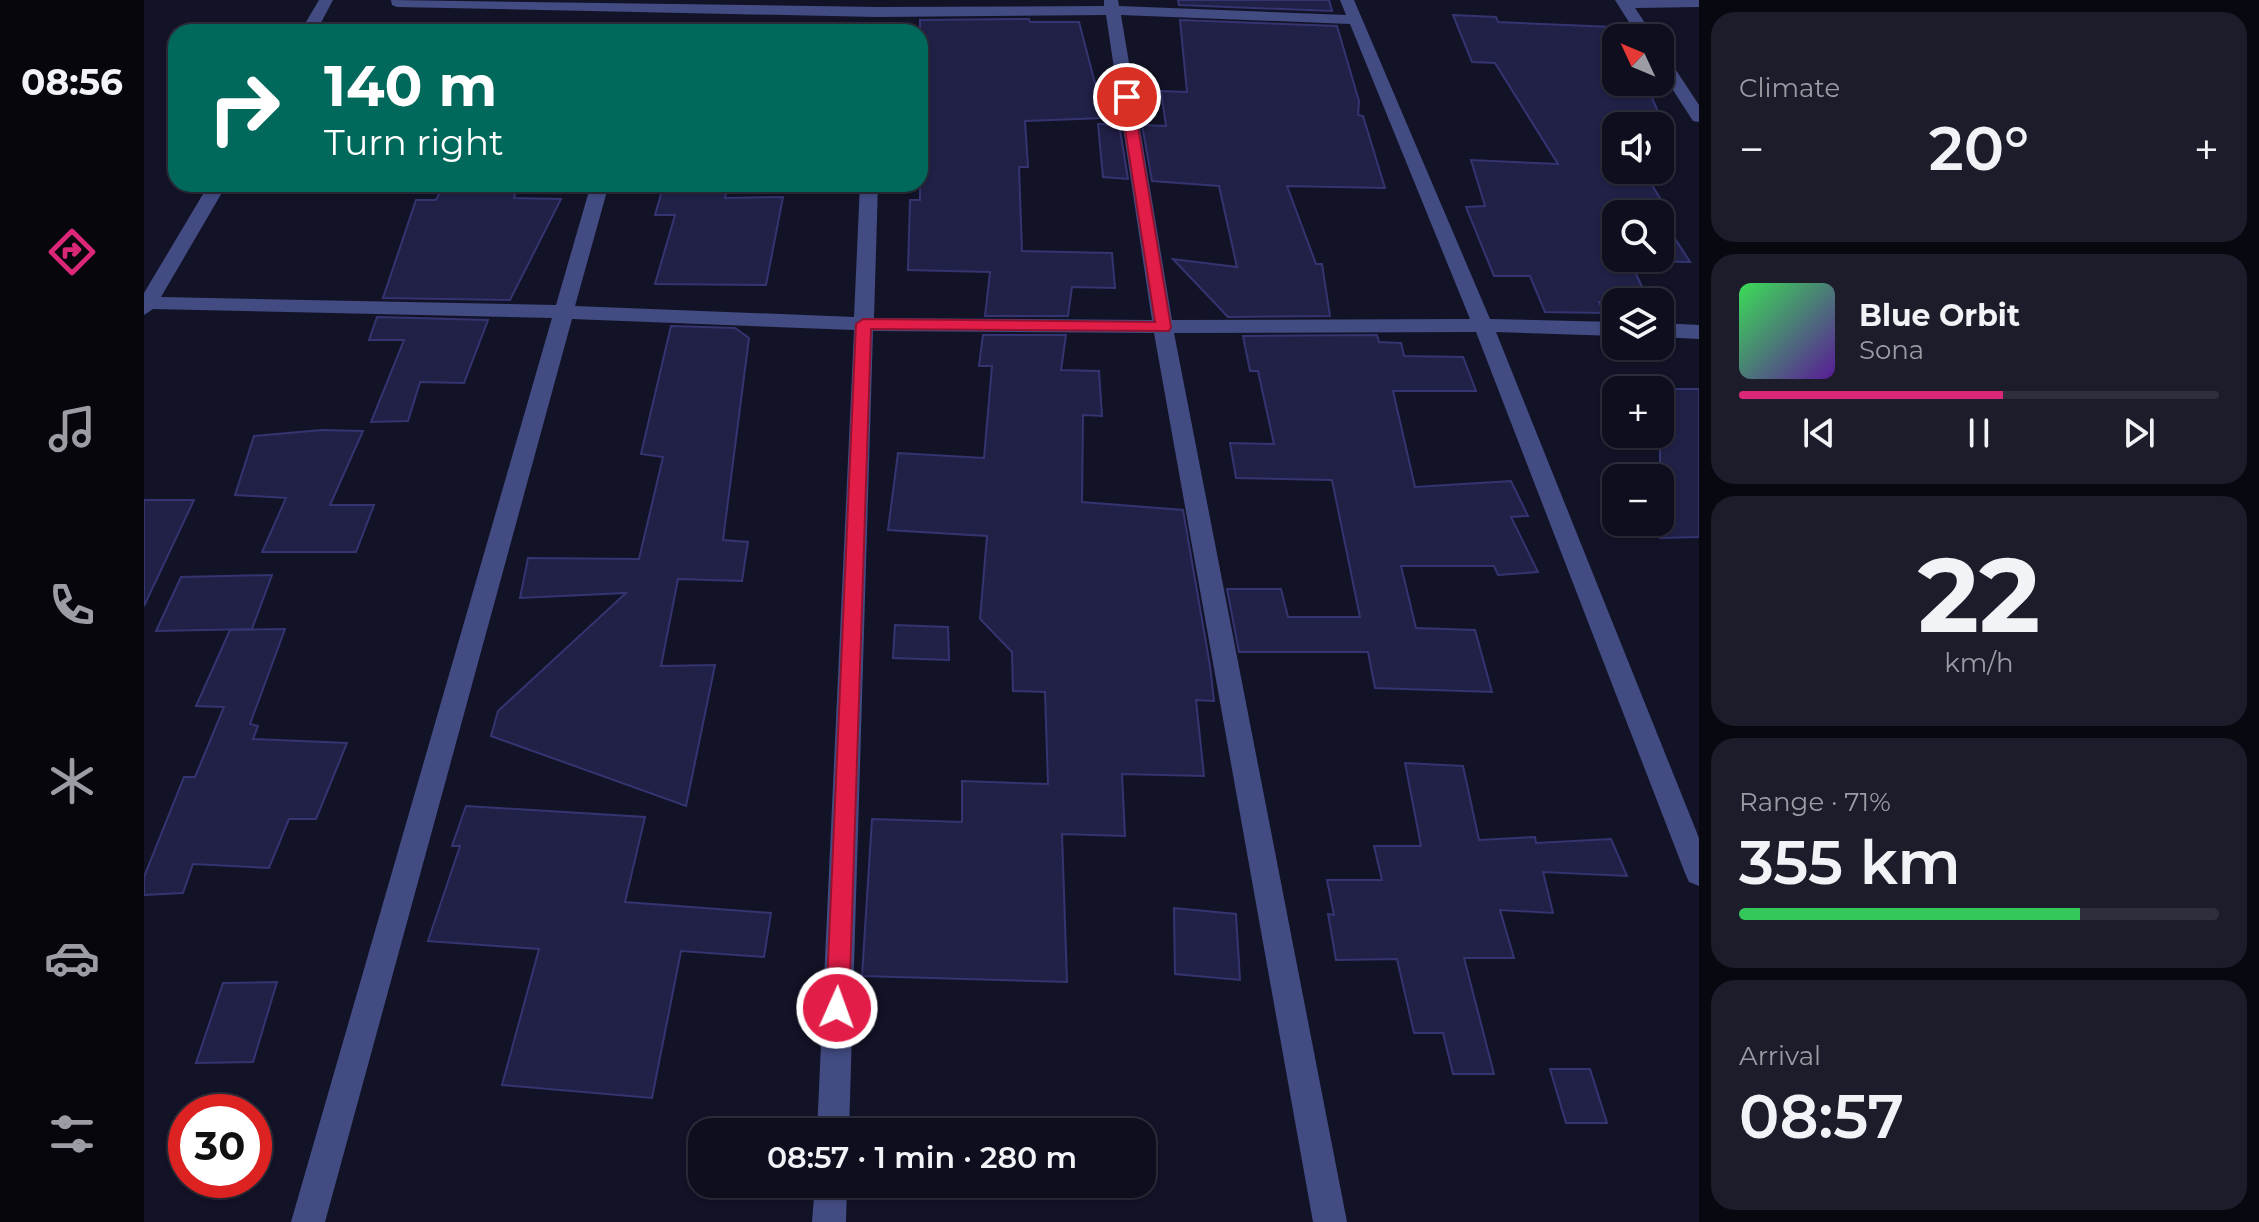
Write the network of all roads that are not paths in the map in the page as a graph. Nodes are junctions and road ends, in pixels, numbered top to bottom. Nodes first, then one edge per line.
1 (326, 0) edge
2 (397, 2) edge
3 (1623, 2) edge
4 (1699, 2) edge
5 (1112, 5) edge
6 (877, 6) edge
7 (650, 10) edge
8 (1351, 10) edge
9 (312, 24) edge
10 (1638, 24) edge
11 (1674, 79) edge
12 (1699, 117) edge
13 (213, 192) edge
14 (598, 192) edge
15 (869, 192) edge
16 (145, 305) edge
17 (564, 312) junction
18 (863, 324) junction
19 (1483, 325) junction
20 (1163, 327) junction
21 (1602, 329) edge
22 (1674, 331) edge
23 (1699, 332) edge
24 (1699, 873) edge
25 (834, 1118) edge
26 (830, 1198) edge
27 (308, 1222) edge
28 (829, 1222) edge
29 (1330, 1222) edge

1 - 9 street
2 - 7 street
3 - 4 street
3 - 10 street
5 - 6 street
5 - 8 street
5 - 20 street
6 - 7 street
8 - 19 street
11 - 12 street
13 - 16 street
14 - 17 street
15 - 18 street
16 - 17 street
17 - 18 street
17 - 27 street
18 - 20 street
18 - 25 street
19 - 20 street
19 - 21 street
19 - 24 street
20 - 29 street
22 - 23 street
26 - 28 street

